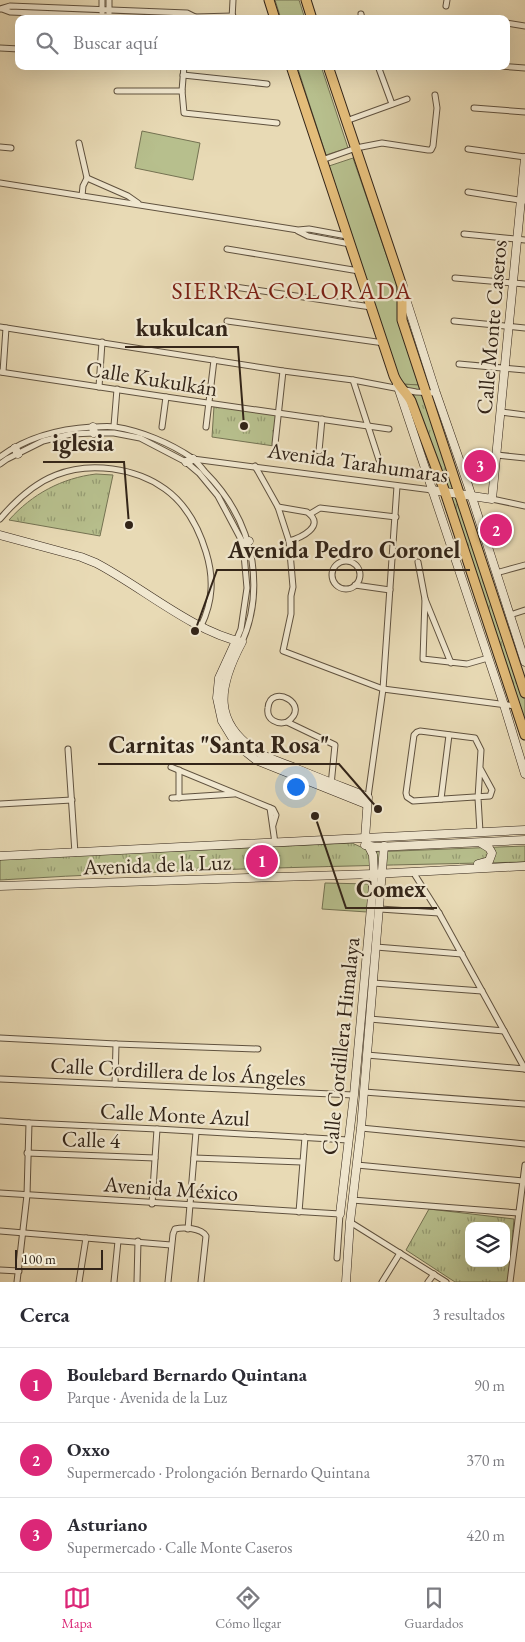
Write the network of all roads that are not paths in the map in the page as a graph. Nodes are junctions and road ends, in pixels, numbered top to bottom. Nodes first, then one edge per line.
1 (102, 0) edge
2 (109, 0) edge
3 (233, 0) edge
4 (269, 0) edge
5 (306, 0) edge
6 (0, 9) edge
7 (102, 15) edge
8 (109, 15) edge
9 (191, 15) edge
10 (232, 15) edge
11 (274, 15) edge
12 (311, 15) edge
13 (510, 24) edge
14 (525, 26) edge
15 (0, 48) edge
16 (15, 49) edge
17 (510, 67) edge
18 (525, 68) edge
19 (184, 70) edge
20 (292, 70) edge
21 (329, 70) edge
22 (379, 70) edge
23 (183, 75) junction
24 (267, 84) dead end
25 (117, 90) dead end
26 (182, 91) junction
27 (435, 95) dead end
28 (407, 99) dead end
29 (392, 104) junction
30 (474, 108) dead end
31 (525, 112) edge
32 (346, 121) junction
33 (277, 123) dead end
34 (79, 144) dead end
35 (0, 147) edge
36 (11, 148) dead end
37 (356, 148) junction
38 (468, 149) dead end
39 (525, 158) edge
40 (322, 160) junction
41 (87, 178) junction
42 (0, 183) edge
43 (468, 192) dead end
44 (82, 196) junction
45 (522, 201) edge
46 (140, 204) junction
47 (464, 234) dead end
48 (521, 239) edge
49 (349, 240) junction
50 (227, 249) dead end
51 (359, 271) junction
52 (455, 278) dead end
53 (512, 282) junction
54 (525, 284) edge
55 (228, 286) dead end
56 (402, 286) junction
57 (372, 308) junction
58 (227, 321) dead end
59 (454, 321) dead end
60 (508, 326) junction
61 (3, 328) edge
62 (525, 328) edge
63 (102, 342) junction
64 (384, 343) junction
65 (214, 360) junction
66 (459, 364) dead end
67 (504, 368) junction
68 (525, 370) edge
69 (283, 371) junction
70 (2, 372) edge
71 (353, 380) junction
72 (99, 386) junction
73 (399, 388) junction
74 (118, 389) junction
75 (425, 392) junction
76 (436, 393) junction
77 (166, 398) junction
78 (209, 404) junction
79 (278, 412) junction
80 (501, 412) junction
81 (525, 415) edge
82 (322, 419) junction
83 (114, 426) junction
84 (367, 426) junction
85 (162, 427) dead end
86 (206, 427) dead end
87 (389, 429) dead end
88 (93, 430) junction
89 (276, 444) dead end
90 (16, 451) junction
91 (319, 451) dead end
92 (497, 455) junction
93 (0, 457) edge
94 (525, 458) edge
95 (189, 460) junction
96 (379, 460) dead end
97 (0, 464) edge
98 (255, 466) junction
99 (398, 486) junction
100 (432, 490) junction
101 (445, 492) junction
102 (460, 494) junction
103 (472, 496) junction
104 (492, 499) junction
105 (525, 506) edge
106 (278, 507) junction
107 (310, 514) junction
108 (396, 517) junction
109 (0, 519) edge
110 (0, 534) edge
111 (289, 541) junction
112 (418, 562) dead end
113 (525, 564) edge
114 (496, 573) junction
115 (355, 585) junction
116 (390, 590) junction
117 (425, 599) junction
118 (525, 610) edge
119 (510, 615) junction
120 (201, 626) junction
121 (239, 641) junction
122 (488, 658) junction
123 (524, 659) edge
124 (451, 663) junction
125 (383, 689) junction
126 (525, 693) edge
127 (504, 706) junction
128 (515, 706) junction
129 (287, 722) junction
130 (449, 735) junction
131 (525, 735) edge
132 (68, 749) dead end
133 (171, 767) dead end
134 (480, 768) junction
135 (179, 770) junction
136 (525, 774) edge
137 (331, 786) junction
138 (236, 794) junction
139 (172, 798) dead end
140 (179, 798) junction
141 (478, 798) junction
142 (440, 799) junction
143 (72, 800) junction
144 (367, 801) junction
145 (0, 804) edge
146 (525, 830) edge
147 (480, 832) junction
148 (525, 840) edge
149 (275, 843) junction
150 (367, 843) junction
151 (480, 843) junction
152 (384, 846) junction
153 (75, 853) junction
154 (0, 856) edge
155 (525, 866) edge
156 (429, 871) junction
157 (413, 872) junction
158 (378, 874) junction
159 (0, 886) edge
160 (380, 909) junction
161 (439, 913) junction
162 (376, 946) junction
163 (462, 954) junction
164 (373, 983) junction
165 (482, 991) junction
166 (370, 1019) junction
167 (504, 1030) junction
168 (0, 1038) edge
169 (116, 1044) junction
170 (258, 1049) dead end
171 (367, 1055) junction
172 (525, 1069) edge
173 (0, 1079) edge
174 (115, 1084) junction
175 (364, 1092) junction
176 (354, 1095) junction
177 (525, 1104) edge
178 (0, 1120) edge
179 (28, 1123) junction
180 (361, 1128) junction
181 (157, 1129) junction
182 (196, 1132) junction
183 (305, 1137) junction
184 (348, 1140) junction
185 (525, 1144) edge
186 (27, 1153) junction
187 (155, 1158) junction
188 (194, 1158) junction
189 (302, 1162) junction
190 (357, 1165) junction
191 (525, 1165) edge
192 (523, 1181) junction
193 (0, 1193) edge
194 (27, 1195) junction
195 (352, 1200) junction
196 (152, 1204) junction
197 (191, 1206) junction
198 (299, 1212) junction
199 (518, 1213) junction
200 (340, 1214) junction
201 (350, 1222) junction
202 (188, 1229) junction
203 (0, 1231) edge
204 (24, 1233) junction
205 (86, 1238) junction
206 (118, 1241) junction
207 (138, 1242) junction
208 (171, 1245) junction
209 (400, 1253) junction
210 (337, 1258) dead end
211 (0, 1270) edge
212 (19, 1271) junction
213 (434, 1274) junction
214 (17, 1282) edge
215 (79, 1282) edge
216 (114, 1282) edge
217 (137, 1282) edge
218 (168, 1282) edge
219 (201, 1282) edge
220 (346, 1282) edge
221 (382, 1282) edge
222 (428, 1282) edge
223 (446, 1282) edge
224 (510, 1282) edge

1 - 7 street
2 - 8 street
3 - 10 street
4 - 11 main road
5 - 12 main road
6 - 7 street
7 - 8 street
8 - 9 street
13 - 14 street
15 - 16 street
17 - 18 street
19 - 23 street
20 - 40 main road
21 - 32 main road
22 - 29 street
23 - 24 street
23 - 26 street
25 - 26 street
26 - 33 street
27 - 37 street
28 - 29 street
29 - 32 street
30 - 31 street
32 - 37 main road
34 - 41 street
35 - 36 street
37 - 40 street
37 - 56 main road
38 - 39 street
39 - 45 street, Calle Monte Caseros
40 - 49 main road
41 - 44 street
41 - 46 street
42 - 44 street
43 - 45 street
44 - 46 street
45 - 48 street, Calle Monte Caseros
46 - 49 street
47 - 48 street
48 - 53 street, Calle Monte Caseros
49 - 51 main road
50 - 51 street
51 - 57 main road
52 - 53 street
53 - 54 street
53 - 60 street, Calle Monte Caseros
55 - 57 street
56 - 75 main road
56 - 76 street
57 - 64 main road
58 - 64 street
59 - 60 street
60 - 62 street
60 - 67 street, Calle Monte Caseros
61 - 63 street
61 - 70 street
63 - 65 street
63 - 72 street
64 - 73 main road
65 - 69 street
65 - 78 street
66 - 67 street
67 - 68 street
67 - 80 street, Calle Monte Caseros
69 - 71 street
69 - 79 street
70 - 72 street, Calle Kukulkán
71 - 73 street
71 - 84 street
72 - 74 street, Calle Kukulkán
73 - 75 street
73 - 100 street
73 - 101 main road
74 - 77 street, Calle Kukulkán
74 - 83 street
75 - 76 street
75 - 102 main road
76 - 103 street
77 - 78 street, Calle Kukulkán
77 - 85 street
78 - 79 street, Calle Kukulkán
78 - 86 street
79 - 82 street, Calle Kukulkán
79 - 89 street
80 - 81 street
80 - 92 street, Calle Monte Caseros
82 - 84 street, Calle Kukulkán
82 - 91 street
83 - 88 street
83 - 95 street
84 - 87 street, Calle Kukulkán
84 - 96 street
88 - 90 street
88 - 95 street
90 - 93 street
90 - 97 street
92 - 94 street
92 - 104 street, Calle Monte Caseros
95 - 98 street, Avenida Tarahumaras
95 - 121 street
98 - 99 street, Avenida Tarahumaras
98 - 106 street
99 - 100 street, Avenida Tarahumaras
99 - 108 street
100 - 101 street, Avenida Tarahumaras
100 - 122 street
101 - 102 street, Avenida Tarahumaras
101 - 128 main road
102 - 103 street, Avenida Tarahumaras
102 - 126 main road
103 - 104 street, Avenida Tarahumaras
103 - 114 street
104 - 105 street, Avenida Tarahumaras
106 - 107 street
106 - 111 street
107 - 108 street
107 - 111 street
108 - 116 street
109 - 120 street
110 - 120 street
111 - 125 street
112 - 117 street
113 - 114 street
114 - 119 street
115 - 115 street
115 - 116 street
116 - 125 street
117 - 124 street
117 - 124 street
118 - 119 street
119 - 123 street
120 - 121 street
121 - 137 street
122 - 124 street
122 - 127 street
125 - 127 street
125 - 144 street
127 - 128 street
127 - 136 street
128 - 131 main road
129 - 129 street
129 - 137 street
130 - 134 street
130 - 142 street
130 - 142 street
132 - 143 street
133 - 135 street
134 - 141 street
134 - 141 street
135 - 138 street
135 - 140 street
137 - 144 street
138 - 140 street
138 - 149 street
139 - 140 street
141 - 142 street
141 - 147 street
143 - 145 street
143 - 153 street
144 - 150 street, Calle Cordillera Himalaya
146 - 147 street, Avenida de la Luz
147 - 150 street, Avenida de la Luz
148 - 151 street, Avenida de la Luz
149 - 150 street, Avenida de la Luz
149 - 153 street, Avenida de la Luz
150 - 152 street, Avenida de la Luz
150 - 158 street, Calle Cordillera Himalaya
151 - 152 street, Avenida de la Luz
151 - 156 street
152 - 158 street, Calle Cordillera Himalaya
153 - 154 street, Avenida de la Luz
155 - 156 street, Avenida de la Luz
156 - 157 street, Avenida de la Luz
157 - 158 street, Avenida de la Luz
157 - 161 street
158 - 159 street, Avenida de la Luz
158 - 160 street, Calle Cordillera Himalaya
158 - 176 street, Calle Cordillera Himalaya
160 - 161 street
160 - 162 street, Calle Cordillera Himalaya
161 - 163 street
162 - 163 street
162 - 164 street, Calle Cordillera Himalaya
163 - 165 street
164 - 165 street
164 - 166 street, Calle Cordillera Himalaya
165 - 167 street
166 - 167 street
166 - 171 street, Calle Cordillera Himalaya
167 - 172 street
168 - 169 street
169 - 170 street
169 - 174 street
171 - 172 street
171 - 175 street, Calle Cordillera Himalaya
173 - 174 street, Calle Cordillera de los Ángeles
174 - 176 street, Calle Cordillera de los Ángeles
175 - 177 street
175 - 180 street, Calle Cordillera Himalaya
176 - 184 street, Calle Cordillera Himalaya
178 - 179 street, Calle Monte Azul
179 - 181 street, Calle Monte Azul
179 - 186 street
180 - 185 street
180 - 190 street, Calle Cordillera Himalaya
181 - 182 street, Calle Monte Azul
181 - 187 street
182 - 183 street, Calle Monte Azul
182 - 188 street
183 - 184 street, Calle Monte Azul
183 - 189 street
184 - 200 street, Calle Cordillera Himalaya
186 - 187 street, Calle 4
186 - 194 street
187 - 196 street
188 - 189 street
188 - 197 street
189 - 198 street
190 - 192 street
190 - 195 street, Calle Cordillera Himalaya
191 - 192 street
192 - 199 street
193 - 194 street, Avenida México
194 - 196 street, Avenida México
194 - 204 street
195 - 199 street
195 - 201 street, Calle Cordillera Himalaya
196 - 197 street, Avenida México
197 - 198 street, Avenida México
197 - 202 street
198 - 200 street, Avenida México
199 - 224 street
200 - 210 street, Calle Cordillera Himalaya
201 - 209 street
201 - 220 street, Calle Cordillera Himalaya
202 - 208 street
202 - 219 street
203 - 204 street
204 - 205 street
204 - 212 street
205 - 206 street
205 - 215 street
206 - 207 street
206 - 216 street
207 - 208 street
207 - 217 street
208 - 218 street
209 - 213 street
209 - 221 street
211 - 212 street
212 - 214 street
213 - 222 street
213 - 223 street

